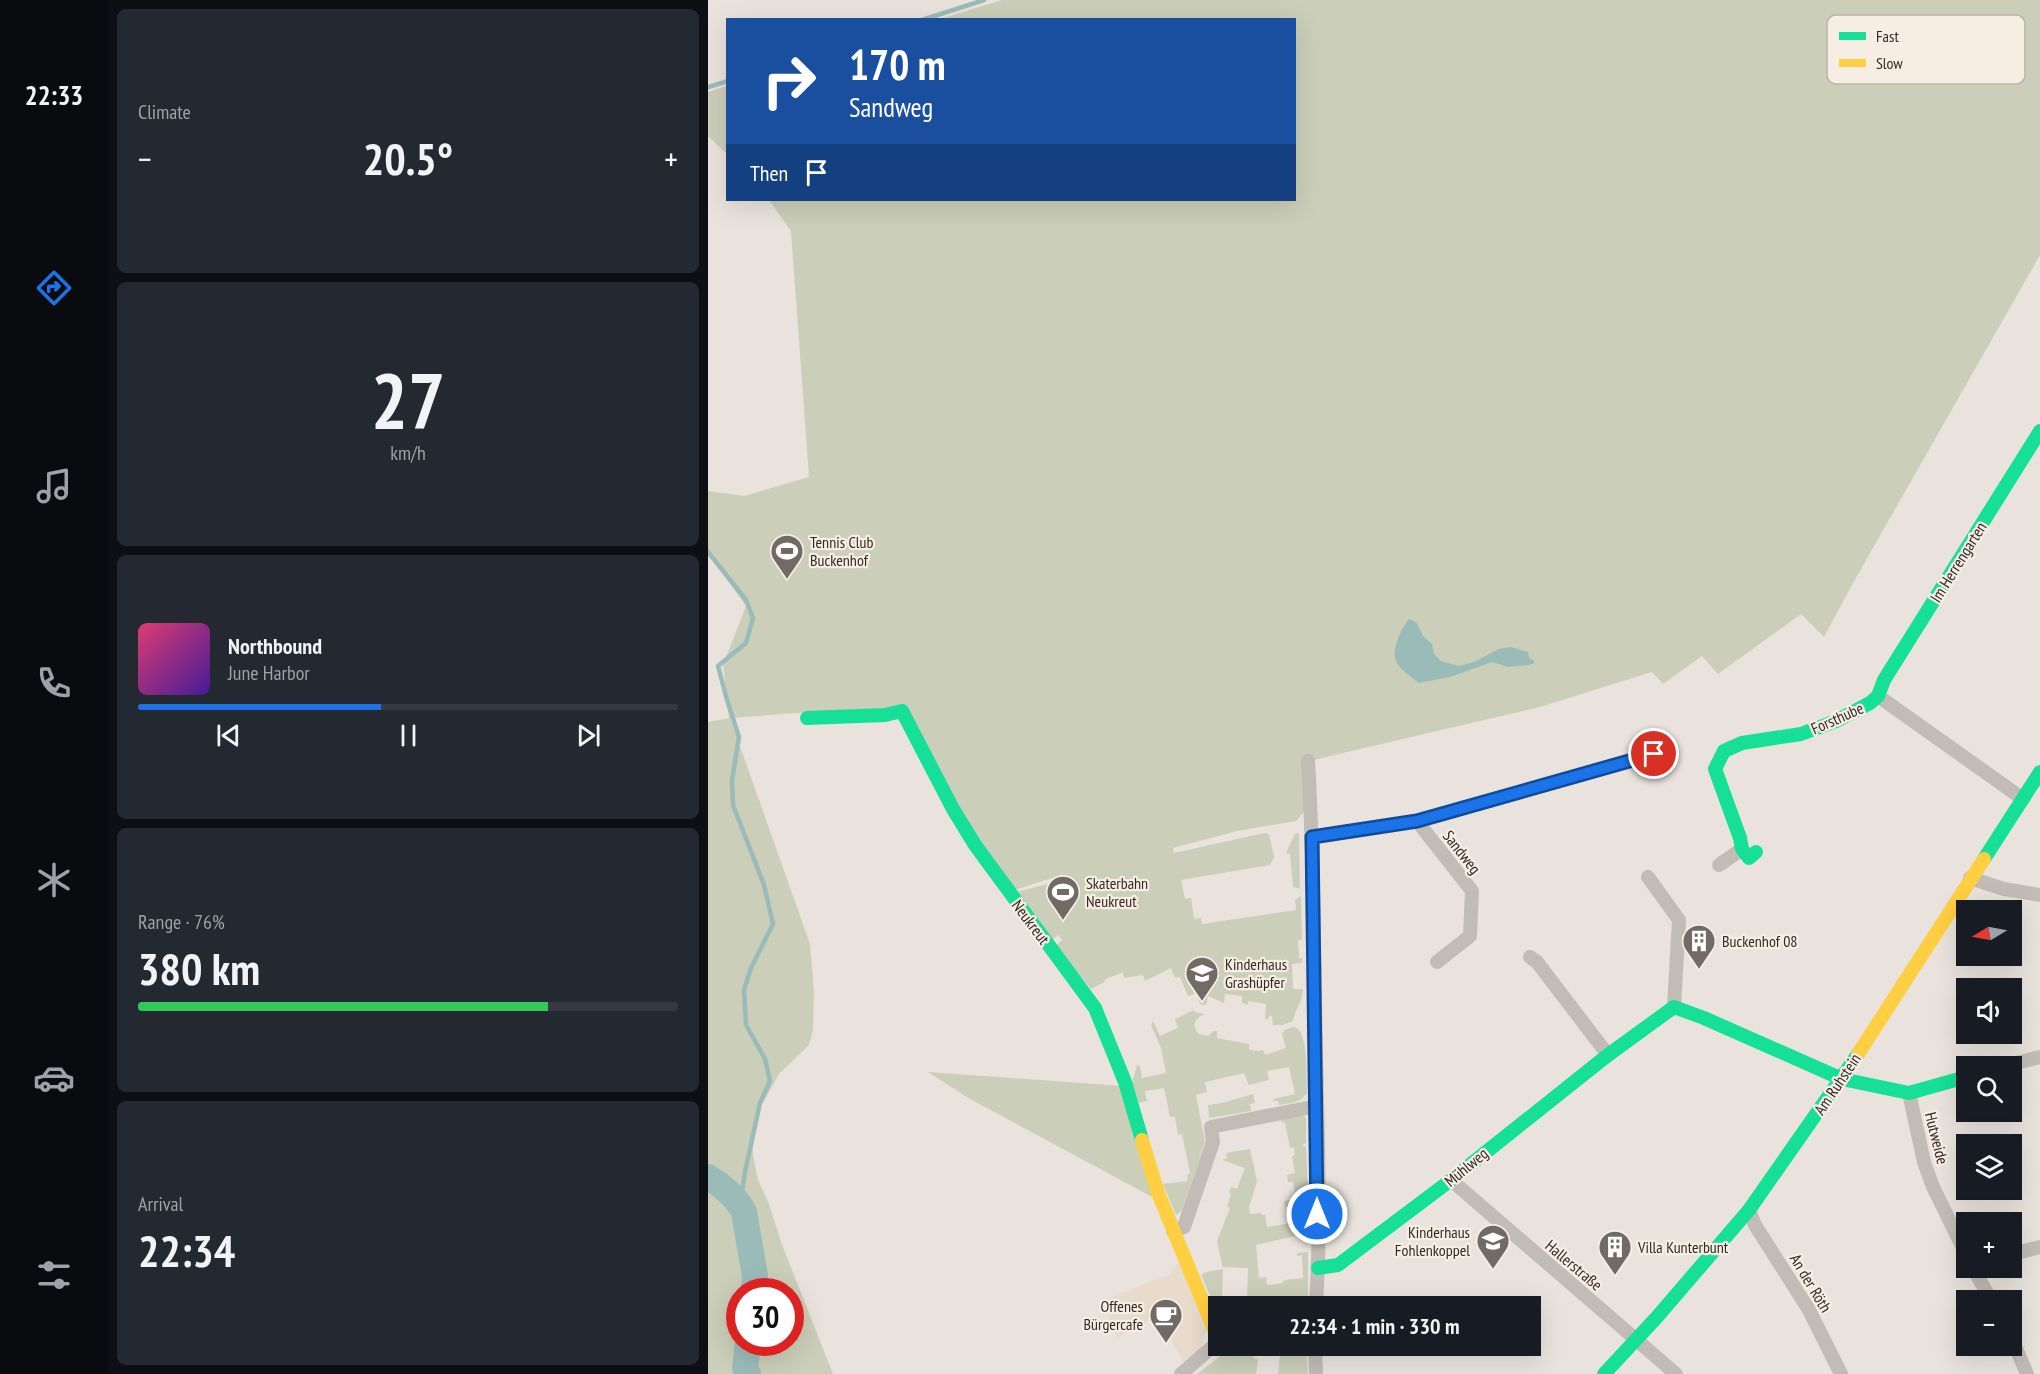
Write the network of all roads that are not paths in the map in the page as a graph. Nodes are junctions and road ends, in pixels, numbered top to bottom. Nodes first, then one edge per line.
1 (2040, 431) edge
2 (1878, 696) junction
3 (807, 718) dead end
4 (1654, 754) dead end
5 (1308, 761) dead end
6 (2040, 772) edge
7 (2023, 799) junction
8 (1417, 821) junction
9 (1312, 837) junction
10 (1742, 849) junction
11 (1756, 852) dead end
12 (1719, 865) dead end
13 (1648, 878) dead end
14 (1970, 878) junction
15 (2040, 896) edge
16 (1530, 957) dead end
17 (1437, 962) dead end
18 (1674, 1007) junction
19 (1608, 1055) junction
20 (2040, 1057) edge
21 (2022, 1062) edge
22 (1842, 1079) junction
23 (1956, 1080) edge
24 (1909, 1093) junction
25 (1317, 1106) junction
26 (1451, 1180) junction
27 (1749, 1210) junction
28 (1173, 1231) junction
29 (1956, 1234) edge
30 (2040, 1247) edge
31 (2022, 1252) edge
32 (1318, 1268) junction
33 (1317, 1296) edge
34 (1208, 1317) edge
35 (1636, 1339) junction
36 (1208, 1350) edge
37 (1315, 1356) edge
38 (2019, 1356) edge
39 (1181, 1374) edge
40 (1316, 1374) edge
41 (1604, 1374) edge
42 (1676, 1374) edge
43 (1841, 1374) edge
44 (2027, 1374) edge

1 - 2 street, Im Herrengarten
2 - 7 street, Forsthube
2 - 10 street, Forsthube
3 - 28 street, Neukreut
4 - 8 street, Sandweg
5 - 9 street
6 - 7 street, Am Ruhstein
7 - 14 street, Am Ruhstein
8 - 9 street, Sandweg
8 - 17 street, Sandweg
9 - 25 street
10 - 11 street
10 - 12 street
13 - 18 street
14 - 15 street
14 - 22 street, Am Ruhstein
16 - 19 street
18 - 19 street, Mühlweg
18 - 22 street
19 - 26 street, Mühlweg
20 - 21 street
22 - 24 street
22 - 27 street, Am Ruhstein
23 - 24 street
24 - 29 street, Hutweide
25 - 28 street
25 - 32 street
26 - 32 street, Mühlweg
26 - 35 street, Hallerstraße
27 - 35 street, Am Ruhstein
27 - 43 street, An der Röth
28 - 34 street, Neukreut
30 - 31 street
32 - 33 street
35 - 41 street, Am Ruhstein
35 - 42 street, Hallerstraße
36 - 39 street
37 - 40 street
38 - 44 street

